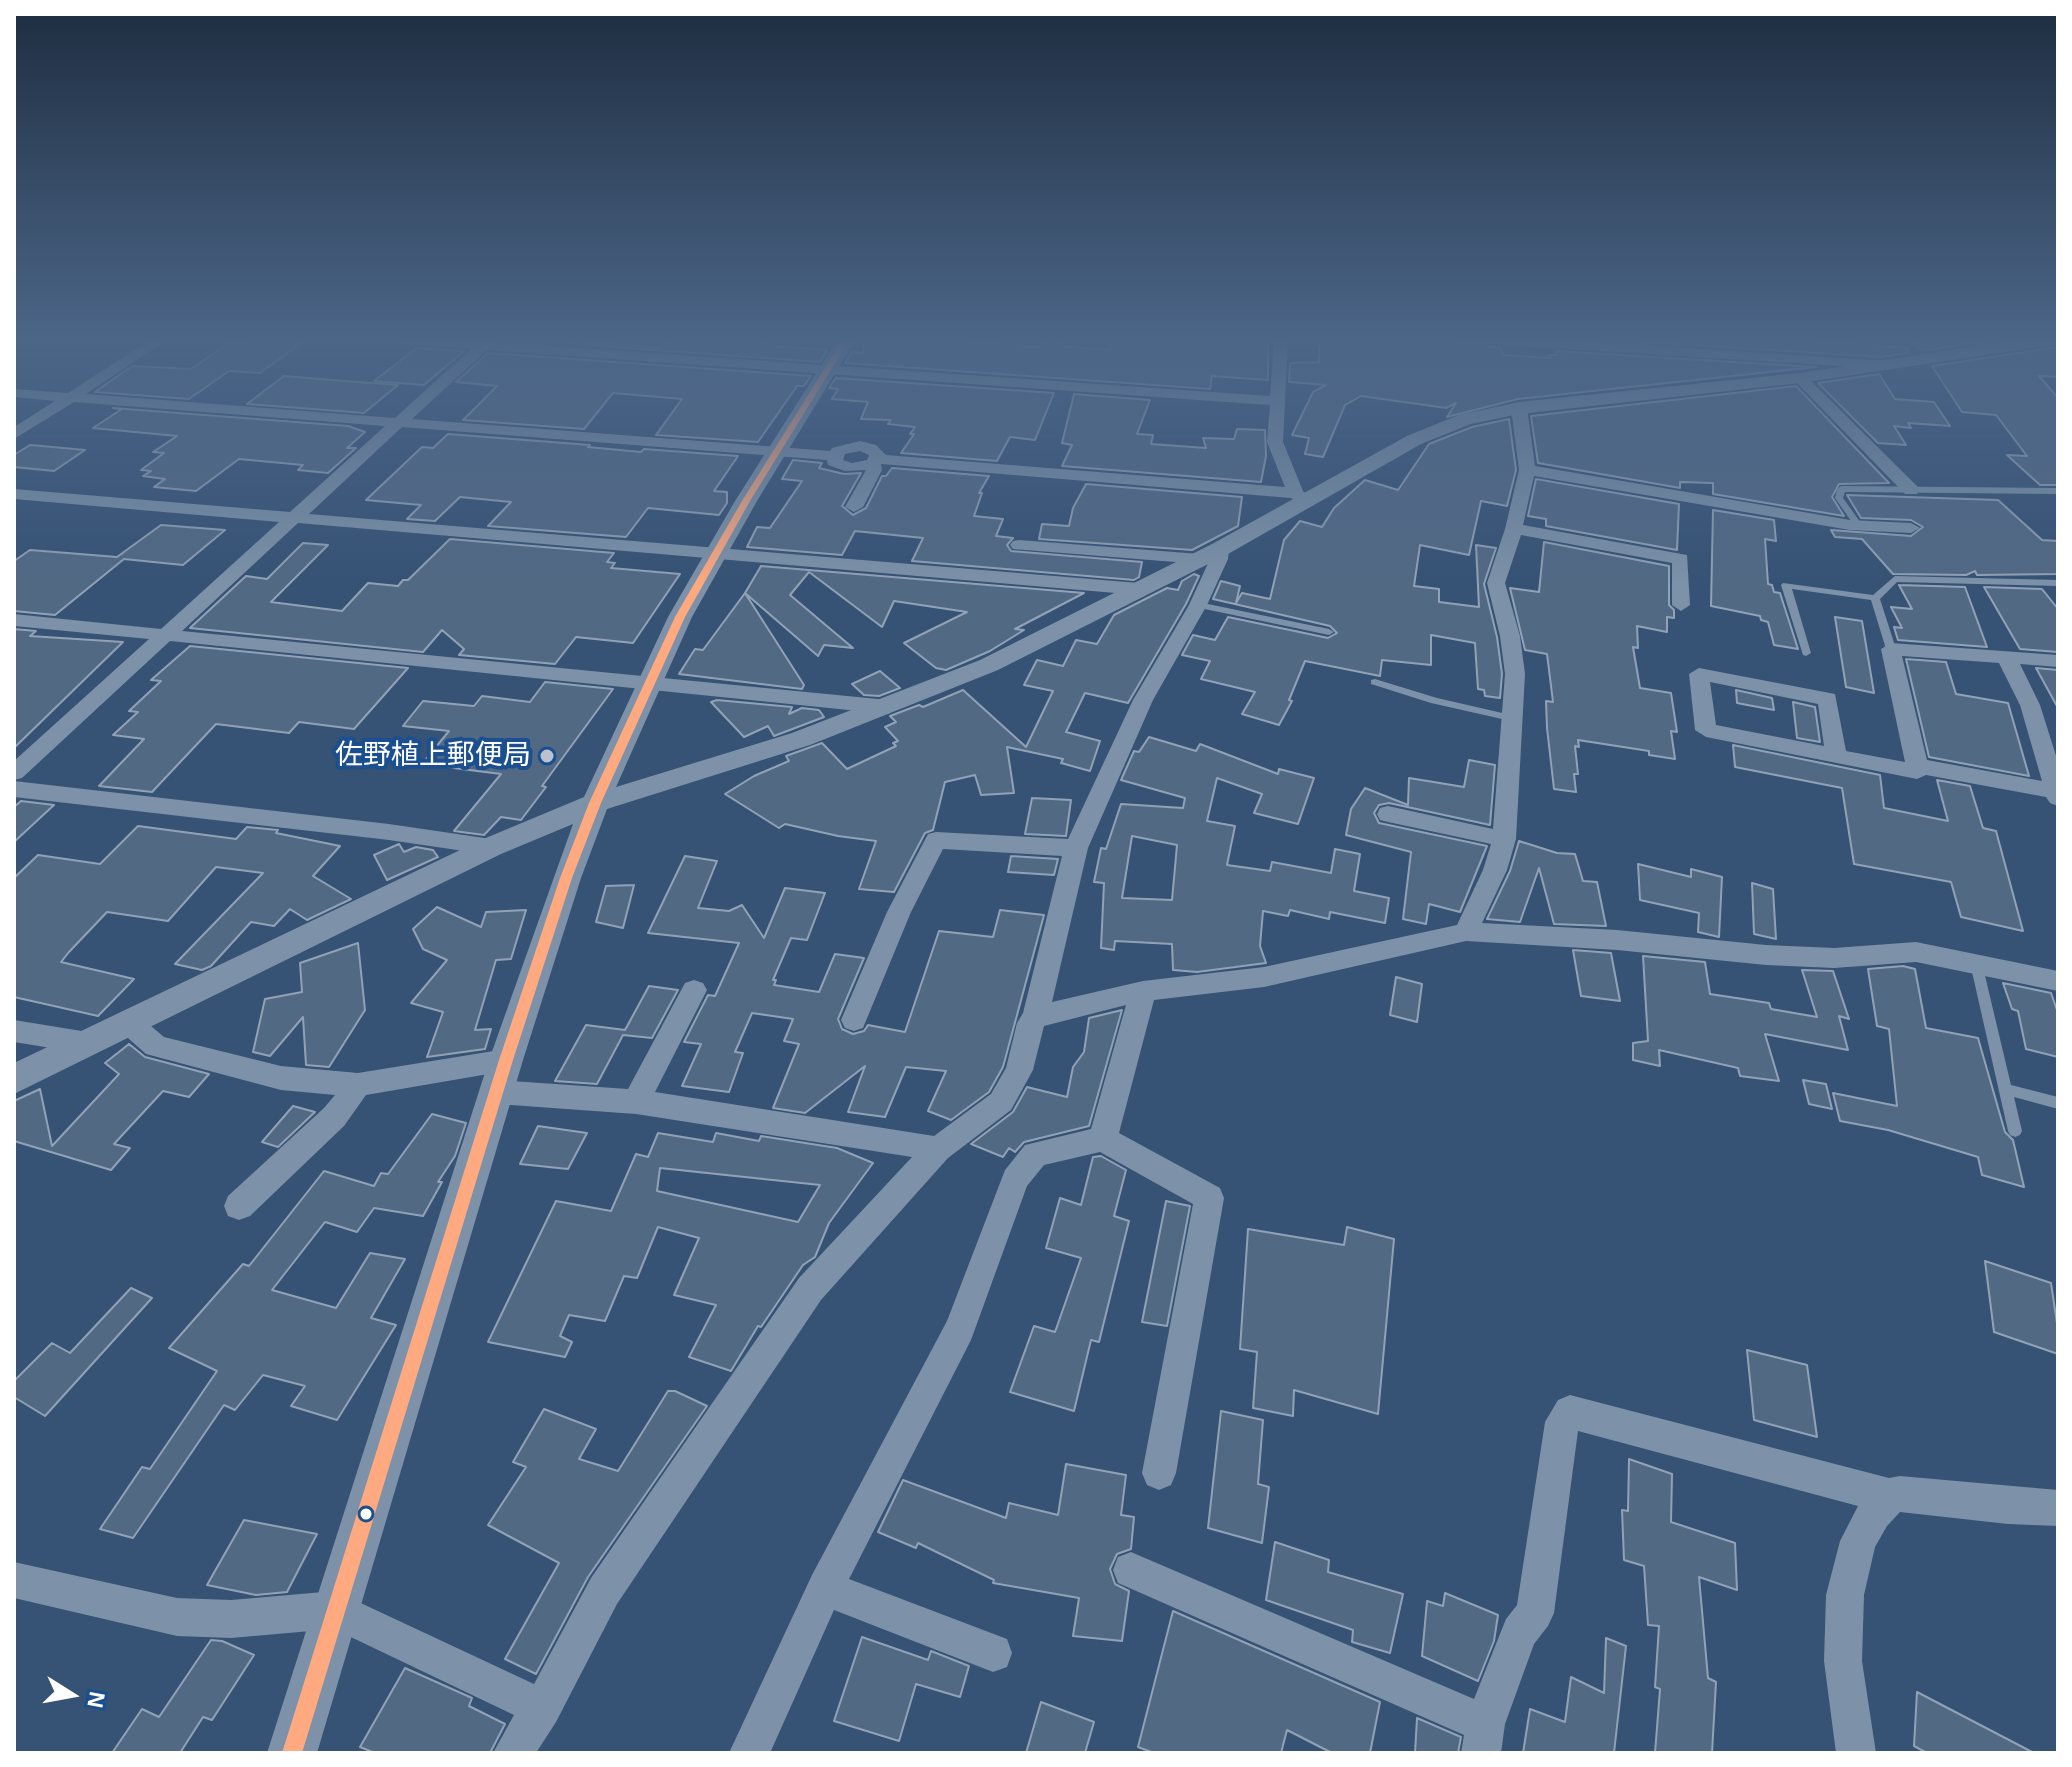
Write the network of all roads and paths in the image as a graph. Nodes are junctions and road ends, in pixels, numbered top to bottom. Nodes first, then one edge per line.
1 (34, 421) edge
2 (391, 421) edge
3 (795, 421) edge
4 (1276, 421) edge
5 (1460, 421) edge
6 (1521, 421) edge
7 (1843, 421) edge
8 (398, 422) junction
9 (14, 434) edge
10 (777, 451) junction
11 (876, 462) junction
12 (1527, 470) junction
13 (1911, 490) junction
14 (2058, 491) edge
15 (14, 494) edge
16 (1301, 497) junction
17 (854, 507) dead end
18 (293, 517) junction
19 (1859, 526) junction
20 (1911, 528) dead end
21 (1514, 529) junction
22 (1019, 545) dead end
23 (715, 554) junction
24 (1210, 554) junction
25 (2058, 583) edge
26 (1139, 589) junction
27 (1875, 598) junction
28 (1198, 605) junction
29 (1681, 605) dead end
30 (14, 620) edge
31 (1329, 632) dead end
32 (164, 635) junction
33 (1891, 649) junction
34 (1806, 653) dead end
35 (2007, 658) junction
36 (2058, 661) edge
37 (649, 681) junction
38 (1375, 682) dead end
39 (888, 707) junction
40 (1511, 718) junction
41 (1836, 756) dead end
42 (1917, 766) junction
43 (14, 773) edge
44 (14, 789) edge
45 (2057, 794) edge
46 (595, 803) junction
47 (1388, 814) dead end
48 (1504, 839) junction
49 (491, 847) junction
50 (1076, 848) junction
51 (1466, 932) junction
52 (1976, 963) junction
53 (2058, 981) edge
54 (694, 990) dead end
55 (1143, 991) junction
56 (1035, 1017) junction
57 (854, 1020) dead end
58 (129, 1023) junction
59 (14, 1031) edge
60 (88, 1043) junction
61 (506, 1060) junction
62 (14, 1079) edge
63 (358, 1085) junction
64 (2005, 1089) junction
65 (497, 1092) junction
66 (636, 1102) junction
67 (2058, 1103) edge
68 (2015, 1131) dead end
69 (1103, 1139) junction
70 (938, 1149) junction
71 (239, 1206) dead end
72 (1159, 1473) dead end
73 (1889, 1496) junction
74 (2058, 1508) edge
75 (1131, 1570) dead end
76 (14, 1580) edge
77 (825, 1588) junction
78 (335, 1610) junction
79 (993, 1653) dead end
80 (542, 1708) junction
81 (1483, 1739) edge
82 (292, 1753) edge
83 (513, 1753) edge
84 (749, 1753) edge
85 (1856, 1753) edge

1 - 9 street
2 - 8 street
3 - 10 street
4 - 16 street
5 - 16 street
6 - 12 street
7 - 13 street
8 - 10 street
8 - 18 street
10 - 11 street
10 - 23 street
11 - 16 street
11 - 17 street
12 - 19 street
12 - 21 street
13 - 14 lane
13 - 19 lane
15 - 18 street
16 - 24 street
18 - 23 street
18 - 32 street
19 - 20 street
21 - 29 street
21 - 40 street
22 - 24 street
23 - 26 street
23 - 37 street
24 - 26 street
24 - 28 street
25 - 27 lane
26 - 39 street
27 - 33 lane
27 - 34 lane
28 - 31 lane
28 - 50 street
30 - 32 street
32 - 37 street
32 - 43 street
33 - 35 street
33 - 42 street
35 - 36 street
35 - 45 street
37 - 39 street
37 - 46 street
38 - 40 lane
39 - 46 street
40 - 48 street
41 - 42 street
42 - 45 street
44 - 49 street
46 - 49 street
46 - 61 street
47 - 48 street
48 - 51 street
49 - 58 street
50 - 56 street
50 - 57 street
51 - 52 street
51 - 55 street
52 - 53 street
52 - 64 lane
54 - 66 street
55 - 56 street
55 - 69 street
56 - 70 street
58 - 60 street
58 - 63 street
59 - 60 street
60 - 62 street
61 - 63 street
61 - 65 street
63 - 71 street
64 - 67 lane
64 - 68 lane
65 - 66 street
65 - 78 street
66 - 70 street
69 - 72 street
69 - 77 street
70 - 80 street
73 - 74 street
73 - 81 street
73 - 85 street
75 - 81 street
76 - 78 street
77 - 79 street
77 - 84 street
78 - 80 street
78 - 82 street
80 - 83 street

